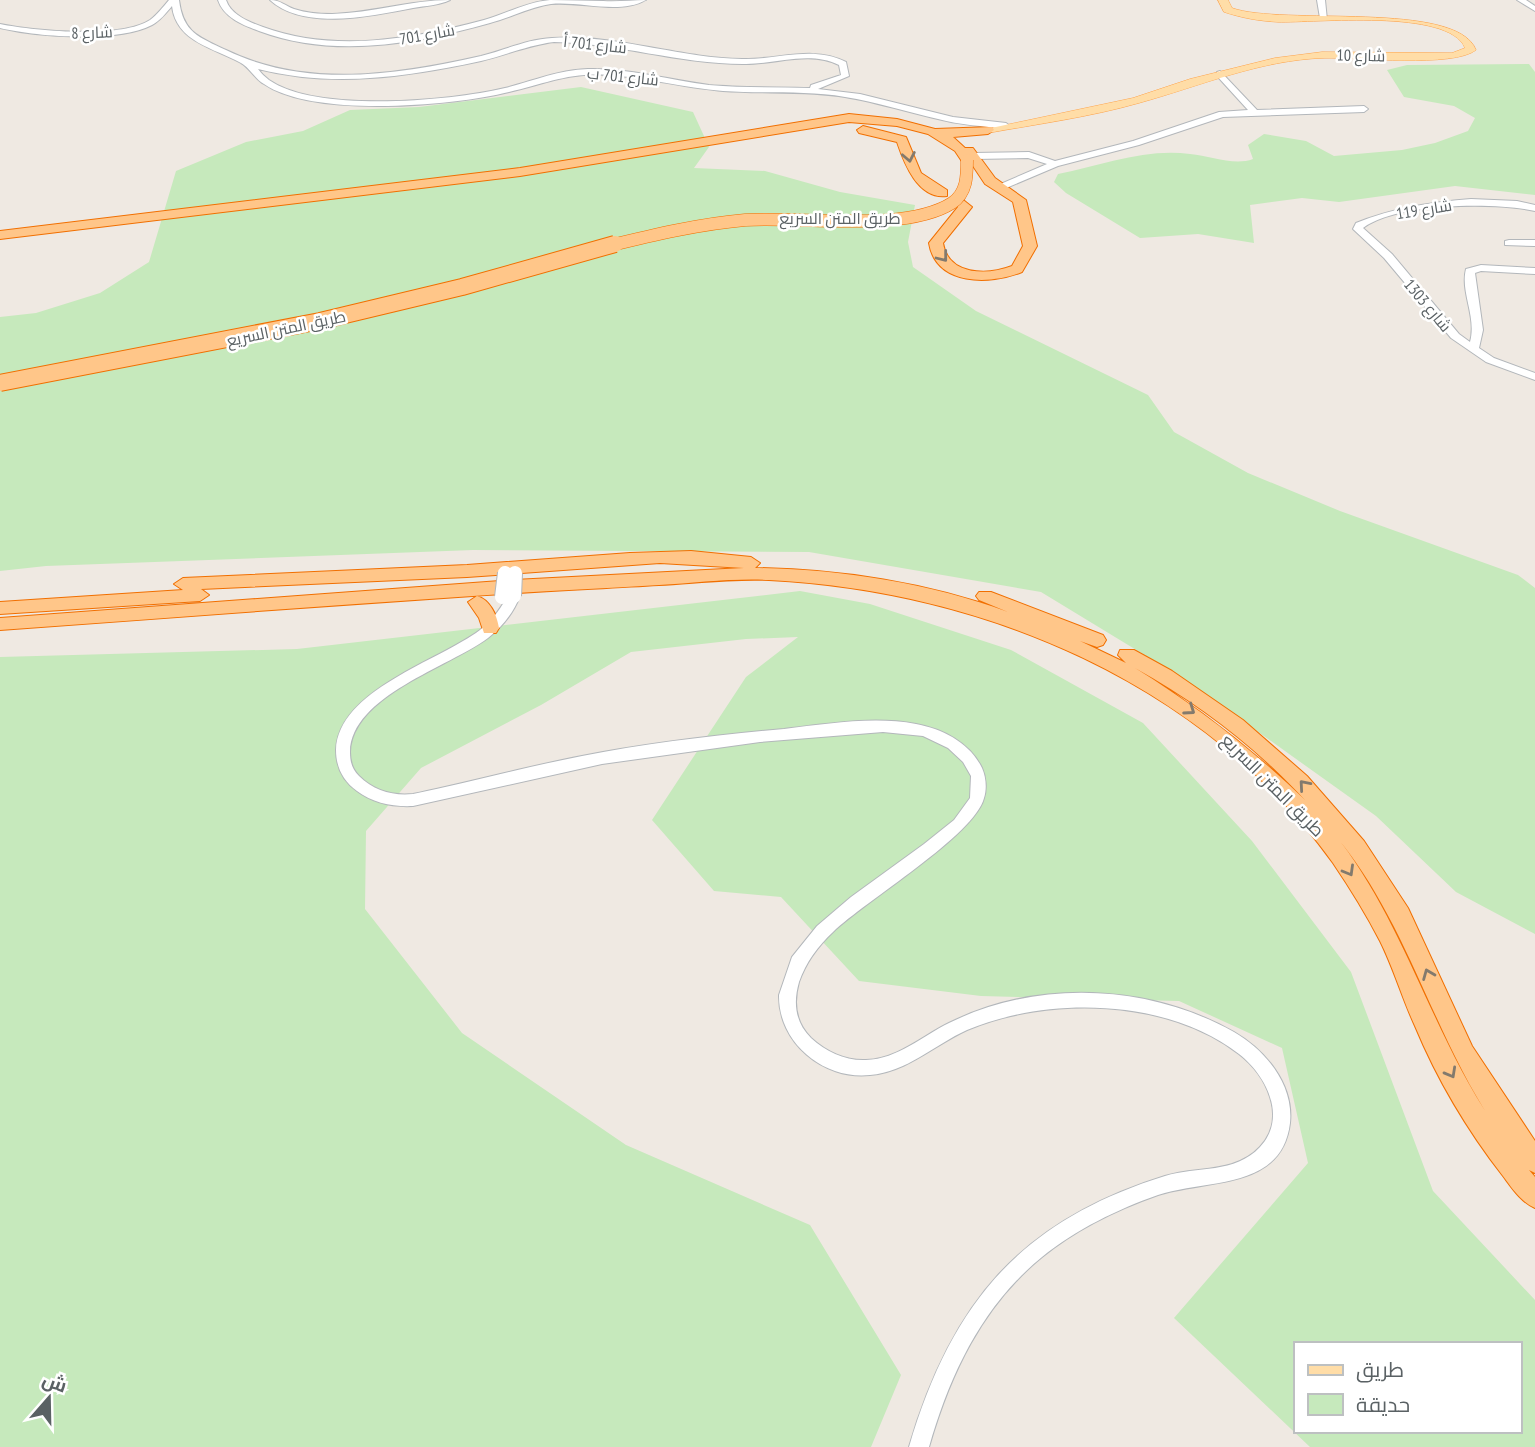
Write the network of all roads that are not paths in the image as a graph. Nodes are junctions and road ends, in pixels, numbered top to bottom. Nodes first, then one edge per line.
1 (174, 0) edge
2 (222, 0) edge
3 (274, 0) edge
4 (446, 0) edge
5 (642, 0) edge
6 (1223, 0) edge
7 (1321, 0) edge
8 (1521, 0) edge
9 (1535, 9) edge
10 (1324, 18) junction
11 (0, 26) edge
12 (249, 65) junction
13 (272, 72) junction
14 (1220, 74) junction
15 (262, 78) junction
16 (803, 90) junction
17 (1364, 109) dead end
18 (1254, 112) junction
19 (1006, 126) junction
20 (830, 128) junction
21 (989, 130) junction
22 (928, 131) junction
23 (966, 157) junction
24 (1055, 164) junction
25 (999, 188) junction
26 (942, 193) dead end
27 (962, 203) dead end
28 (1535, 208) edge
29 (0, 235) edge
30 (0, 242) edge
31 (1510, 243) dead end
32 (1535, 243) edge
33 (1388, 256) joint
34 (1535, 271) edge
35 (1473, 349) junction
36 (0, 375) edge
37 (1535, 377) edge
38 (0, 383) edge
39 (751, 563) junction
40 (510, 571) junction
41 (788, 576) junction
42 (507, 601) junction
43 (477, 602) junction
44 (0, 606) edge
45 (0, 624) edge
46 (490, 628) junction
47 (0, 632) edge
48 (1535, 1161) edge
49 (1535, 1196) edge
50 (919, 1447) edge

1 - 11 street, شارع 8
1 - 12 street
2 - 5 street, شارع 701
3 - 4 street
6 - 10 main road, شارع 10
7 - 10 street
8 - 9 street
10 - 14 main road, شارع 10
12 - 13 street, شارع 701 أ
12 - 15 street, شارع 701 ب
13 - 15 street
13 - 16 street, شارع 701 أ
14 - 18 street
14 - 19 main road, شارع 10
15 - 16 street, شارع 701 ب
16 - 19 street, شارع 701 ب
17 - 18 street
18 - 24 street
19 - 21 main road, شارع 10
20 - 23 highway
20 -> 26 highway
20 - 30 highway
21 - 22 highway
21 - 23 highway
22 - 23 highway
22 - 29 highway
23 - 24 street
23 - 25 highway
23 - 36 highway, طريق المتن السريع, bridge
23 - 38 highway, طريق المتن السريع, bridge
24 - 25 street
27 -> 25 highway
28 - 33 street, شارع 119
31 - 32 street
33 - 35 street, شارع 1303
34 - 35 street
35 - 37 street, شارع 1303
39 - 40 highway
39 - 44 highway, طريق المتن السريع
48 -> 39 highway, طريق المتن السريع
40 - 42 street, bridge
40 - 44 highway
41 - 42 highway
41 - 45 highway, طريق المتن السريع
41 -> 49 highway, طريق المتن السريع
42 - 43 highway
42 - 46 street
43 - 46 highway
43 - 47 highway
46 - 50 street

